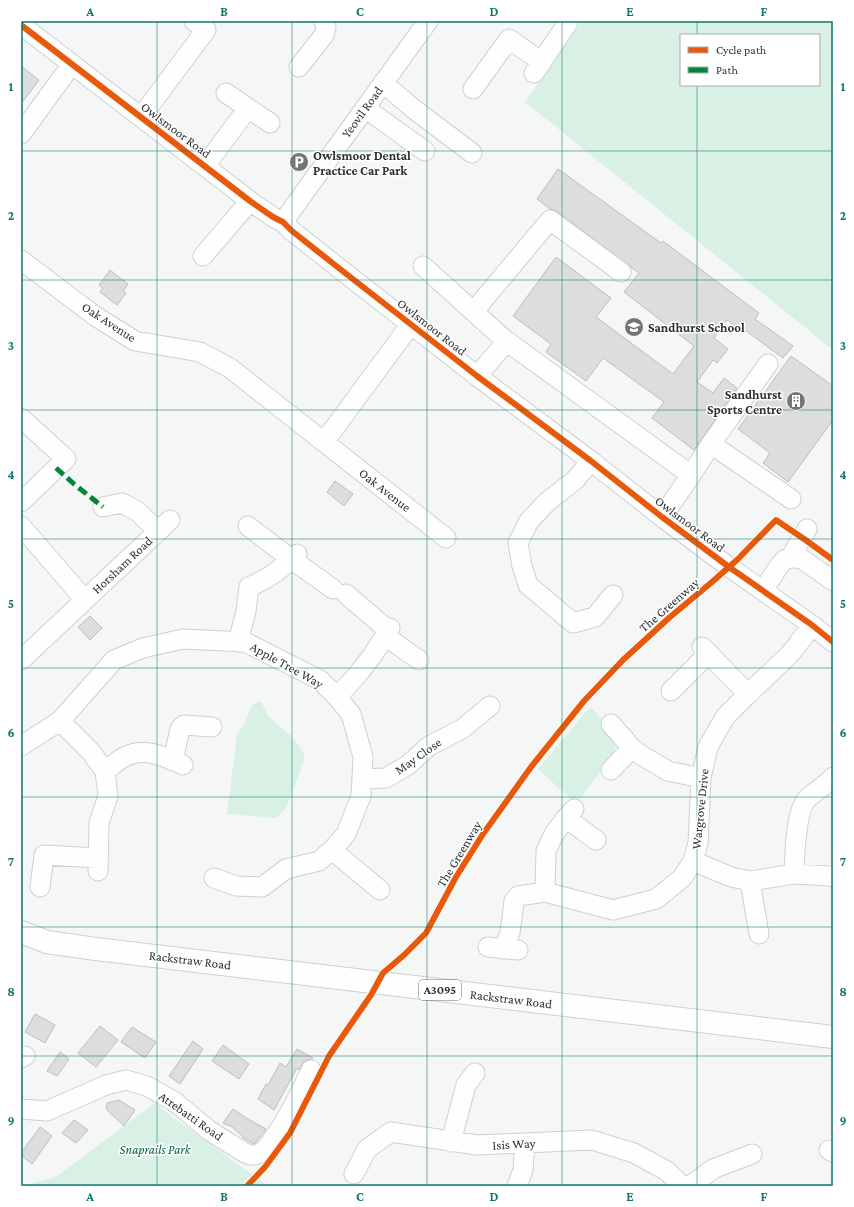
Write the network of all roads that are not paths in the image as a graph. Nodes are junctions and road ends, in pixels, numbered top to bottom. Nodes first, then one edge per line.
1 (194, 21) edge
2 (324, 21) edge
3 (428, 21) edge
4 (568, 21) edge
5 (21, 25) edge
6 (72, 64) junction
7 (299, 67) dead end
8 (383, 83) junction
9 (473, 89) dead end
10 (226, 93) dead end
11 (248, 108) junction
12 (365, 108) junction
13 (141, 117) junction
14 (270, 123) dead end
15 (21, 134) edge
16 (425, 151) dead end
17 (472, 153) dead end
18 (205, 166) junction
19 (250, 201) junction
20 (283, 222) junction
21 (203, 256) dead end
22 (21, 260) edge
23 (423, 266) dead end
24 (621, 272) dead end
25 (474, 311) junction
26 (411, 324) junction
27 (507, 341) junction
28 (768, 364) dead end
29 (477, 376) junction
30 (21, 418) edge
31 (324, 442) junction
32 (711, 444) junction
33 (590, 461) junction
34 (691, 475) junction
35 (791, 499) dead end
36 (21, 502) edge
37 (103, 507) dead end
38 (662, 517) junction
39 (21, 526) edge
40 (248, 526) dead end
41 (807, 529) dead end
42 (446, 538) dead end
43 (294, 557) junction
44 (790, 558) junction
45 (833, 581) edge
46 (764, 591) junction
47 (613, 595) dead end
48 (85, 600) junction
49 (812, 625) junction
50 (388, 631) junction
51 (238, 642) junction
52 (833, 642) edge
53 (21, 660) edge
54 (419, 660) dead end
55 (671, 691) dead end
56 (748, 694) junction
57 (337, 696) junction
58 (490, 706) dead end
59 (60, 721) junction
60 (611, 724) dead end
61 (212, 727) dead end
62 (21, 746) edge
63 (632, 748) junction
64 (105, 770) junction
65 (611, 770) dead end
66 (833, 777) edge
67 (701, 778) junction
68 (362, 779) junction
69 (596, 840) dead end
70 (332, 850) junction
71 (693, 861) junction
72 (794, 874) junction
73 (214, 878) dead end
74 (833, 878) edge
75 (750, 881) junction
76 (40, 887) dead end
77 (380, 890) dead end
78 (545, 892) junction
79 (21, 932) edge
80 (759, 934) dead end
81 (47, 942) junction
82 (21, 946) edge
83 (503, 949) dead end
84 (833, 1037) edge
85 (310, 1070) dead end
86 (475, 1073) dead end
87 (21, 1109) edge
88 (451, 1142) junction
89 (525, 1143) junction
90 (752, 1154) dead end
91 (354, 1174) dead end
92 (517, 1186) edge
93 (682, 1186) edge
94 (690, 1186) edge

1 - 13 street
2 - 7 street
3 - 8 street, Yeovil Road
4 - 9 street
5 - 6 street, Owlsmoor Road
6 - 13 street, Owlsmoor Road
6 - 15 street
8 - 12 street, Yeovil Road
8 - 17 street
10 - 11 street
11 - 14 street
11 - 18 street
12 - 16 street
12 - 20 street, Yeovil Road
13 - 18 street, Owlsmoor Road
18 - 19 street, Owlsmoor Road
19 - 20 street, Owlsmoor Road
19 - 21 street
20 - 26 street, Owlsmoor Road
22 - 31 street, Oak Avenue
23 - 25 street
24 - 25 street
25 - 27 street
26 - 29 street, Owlsmoor Road
26 - 31 street
27 - 29 street
27 - 34 street
28 - 32 street
29 - 33 street, Owlsmoor Road
30 - 36 street
31 - 42 street, Oak Avenue
32 - 34 street
32 - 35 street
33 - 38 street, Owlsmoor Road
33 - 47 street
34 - 38 street
37 - 48 street, Horsham Road
38 - 46 street, Owlsmoor Road
39 - 48 street, Horsham Road
40 - 43 street
41 - 44 street
43 - 50 street
43 - 51 street
44 - 45 street
44 - 46 street
46 - 49 street, Owlsmoor Road
48 - 53 street, Horsham Road
49 - 52 street, Owlsmoor Road
49 - 56 street, Wargrove Drive
50 - 54 street
50 - 57 street
51 - 57 street, Apple Tree Way
51 - 59 street, Apple Tree Way
55 - 56 street
56 - 67 street, Wargrove Drive
57 - 68 street, Apple Tree Way
58 - 68 street, May Close
59 - 62 street, Apple Tree Way
59 - 64 street
60 - 63 street
61 - 64 street
63 - 65 street
63 - 67 street
64 - 76 street
66 - 72 street
67 - 71 street, Wargrove Drive
68 - 70 street, Apple Tree Way
69 - 78 street
70 - 73 street, Apple Tree Way
70 - 77 street
71 - 75 street
71 - 78 street, Wargrove Drive
72 - 74 street
72 - 75 street
75 - 80 street
78 - 83 street, Wargrove Drive
79 - 81 main road, Rackstraw Road / A3095
81 - 82 main road, Rackstraw Road / A3095
81 - 84 main road, Rackstraw Road / A3095
85 - 87 street, Atrebatti Road
86 - 88 street
88 - 89 street, Isis Way
88 - 91 street, Isis Way
89 - 92 street
89 - 93 street, Isis Way
90 - 94 street

